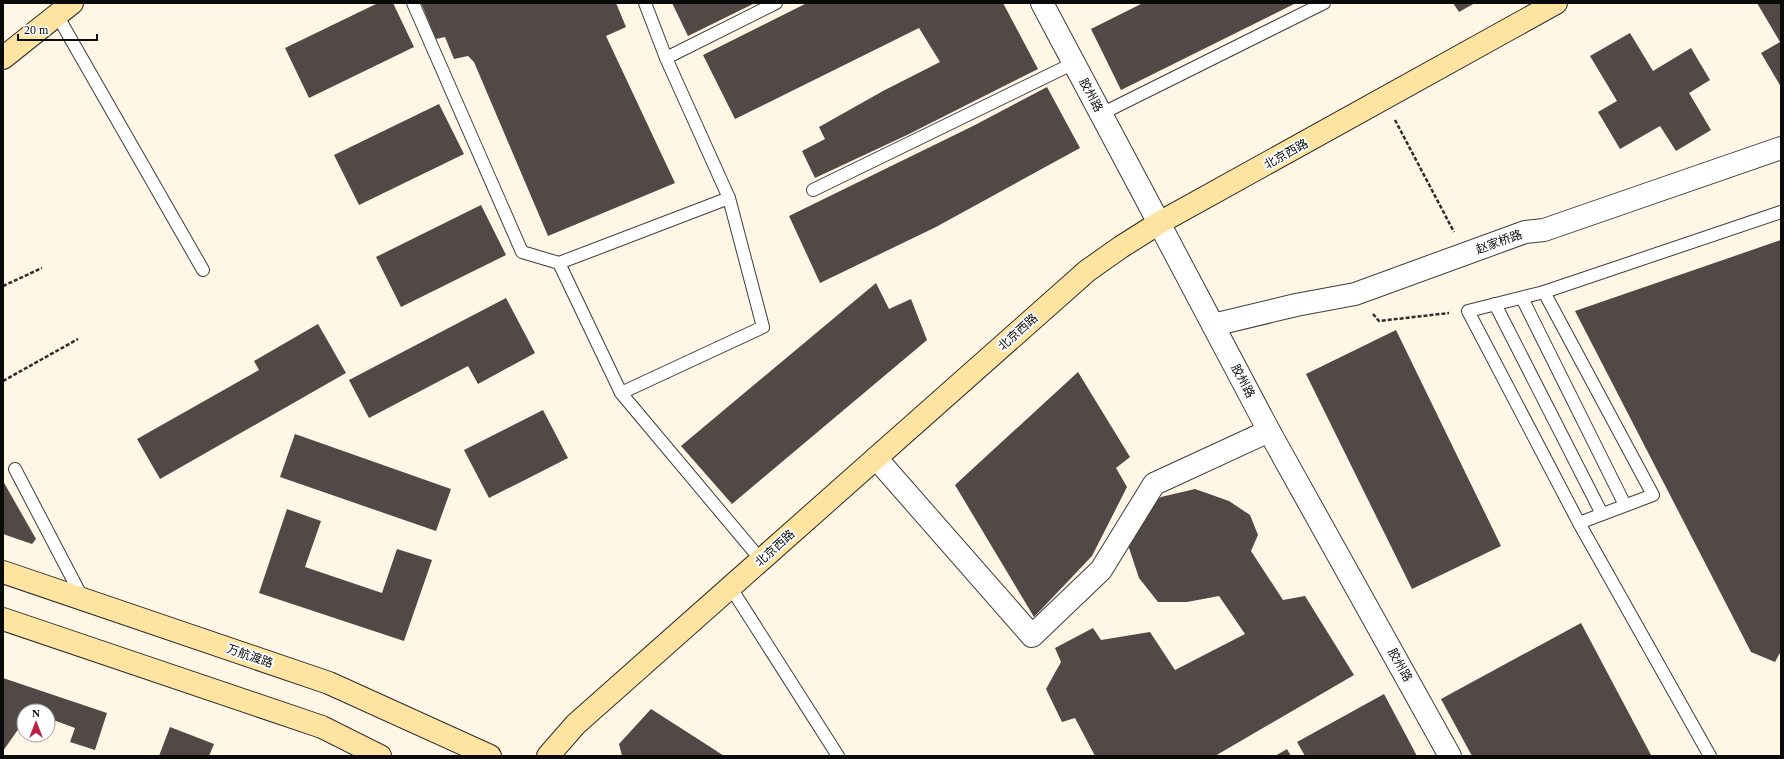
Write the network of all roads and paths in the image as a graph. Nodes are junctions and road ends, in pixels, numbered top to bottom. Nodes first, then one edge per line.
1 (413, 3) edge
2 (645, 3) edge
3 (776, 3) edge
4 (1042, 3) edge
5 (1324, 3) edge
6 (1556, 3) edge
7 (64, 9) edge
8 (3, 58) edge
9 (666, 58) junction
10 (1074, 63) junction
11 (1384, 99) junction
12 (1101, 114) junction
13 (1781, 148) edge
14 (813, 190) dead end
15 (729, 198) junction
16 (1781, 212) edge
17 (1160, 223) junction
18 (1465, 254) junction
19 (559, 263) junction
20 (42, 268) dead end
21 (203, 270) dead end
22 (3, 286) edge
23 (1544, 292) junction
24 (1356, 294) junction
25 (1522, 298) junction
26 (1495, 304) junction
27 (1468, 311) junction
28 (1213, 325) junction
29 (78, 339) dead end
30 (3, 381) edge
31 (621, 393) junction
32 (1269, 431) junction
33 (876, 458) junction
34 (15, 469) dead end
35 (1625, 506) junction
36 (1602, 514) junction
37 (1579, 523) junction
38 (761, 560) junction
39 (3, 572) edge
40 (731, 588) junction
41 (83, 600) junction
42 (3, 619) edge
43 (380, 756) edge
44 (490, 756) edge
45 (548, 756) edge
46 (838, 756) edge
47 (1450, 756) edge
48 (1710, 756) edge

1 - 19 lane
2 - 9 lane
3 - 9 lane
4 - 10 street, 胶州路
5 - 12 lane
6 - 11 main road, 北京西路
7 - 8 main road
7 - 21 lane
9 - 15 lane
10 - 12 street, 胶州路
10 - 14 lane
11 - 17 main road, 北京西路
11 - 18 path
12 - 17 street, 胶州路
13 - 18 street, 赵家桥路
15 - 19 lane
15 - 31 lane
16 - 23 lane
17 - 28 street, 胶州路
17 - 33 main road, 北京西路
18 - 24 street, 赵家桥路
19 - 31 lane
20 - 22 path
23 - 25 lane
23 - 35 lane
24 - 27 path
24 - 28 street, 赵家桥路
25 - 26 lane
25 - 35 lane
26 - 27 lane
26 - 36 lane
27 - 37 lane
28 - 32 street, 胶州路
29 - 30 path
31 - 38 lane
32 - 33 street
32 - 47 street, 胶州路
33 - 38 main road, 北京西路
34 - 41 lane
35 - 36 lane
36 - 37 lane
37 - 48 lane
38 - 40 main road, 北京西路
39 - 41 main road, 万航渡路
40 - 45 main road, 北京西路
40 - 46 lane
41 - 44 main road, 万航渡路
42 - 43 main road

